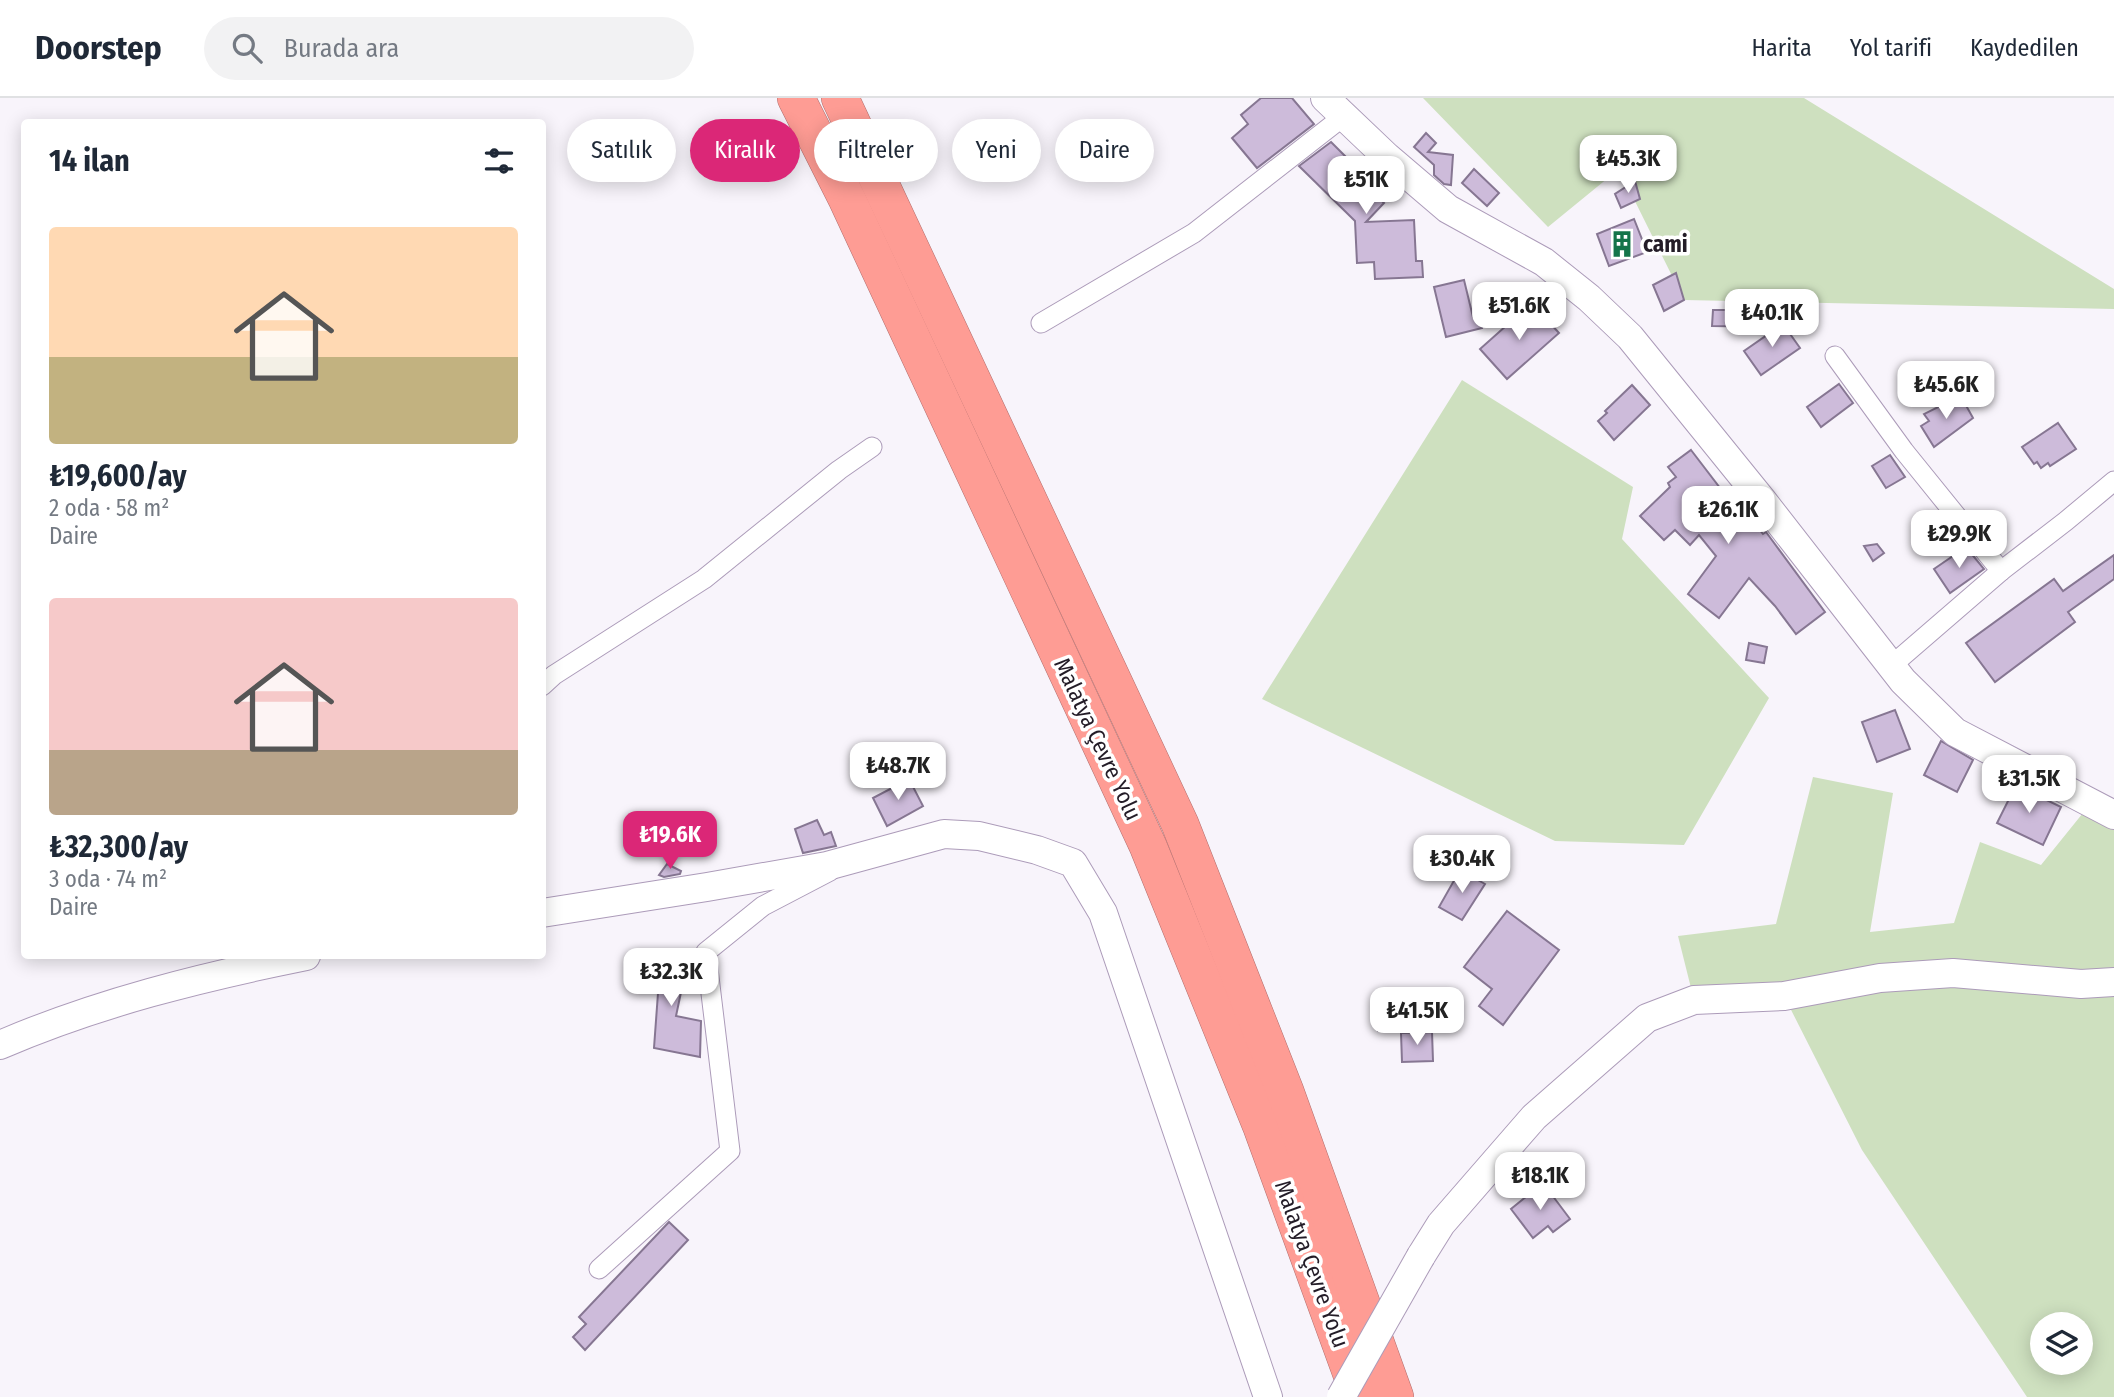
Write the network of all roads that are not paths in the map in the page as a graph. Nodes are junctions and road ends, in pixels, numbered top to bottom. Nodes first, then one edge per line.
1 (796, 98) edge
2 (840, 98) edge
3 (1334, 107) edge
4 (1041, 323) dead end
5 (1835, 356) dead end
6 (872, 447) dead end
7 (2114, 481) edge
8 (2001, 570) junction
9 (1891, 666) junction
10 (546, 682) edge
11 (2114, 816) edge
12 (849, 860) junction
13 (546, 911) edge
14 (282, 959) edge
15 (241, 964) edge
16 (2114, 982) edge
17 (0, 1045) edge
18 (599, 1269) dead end
19 (1268, 1397) edge
20 (1340, 1397) edge
21 (1360, 1397) edge
22 (1395, 1397) edge

1 - 21 highway, Malatya Çevre Yolu
2 - 22 highway, Malatya Çevre Yolu
3 - 4 street
3 - 9 street
5 - 8 street
6 - 10 street
7 - 8 street
8 - 9 street
9 - 11 street
12 - 13 street
12 - 18 street
12 - 19 street
14 - 15 street
15 - 17 street
16 - 20 street, bridge

